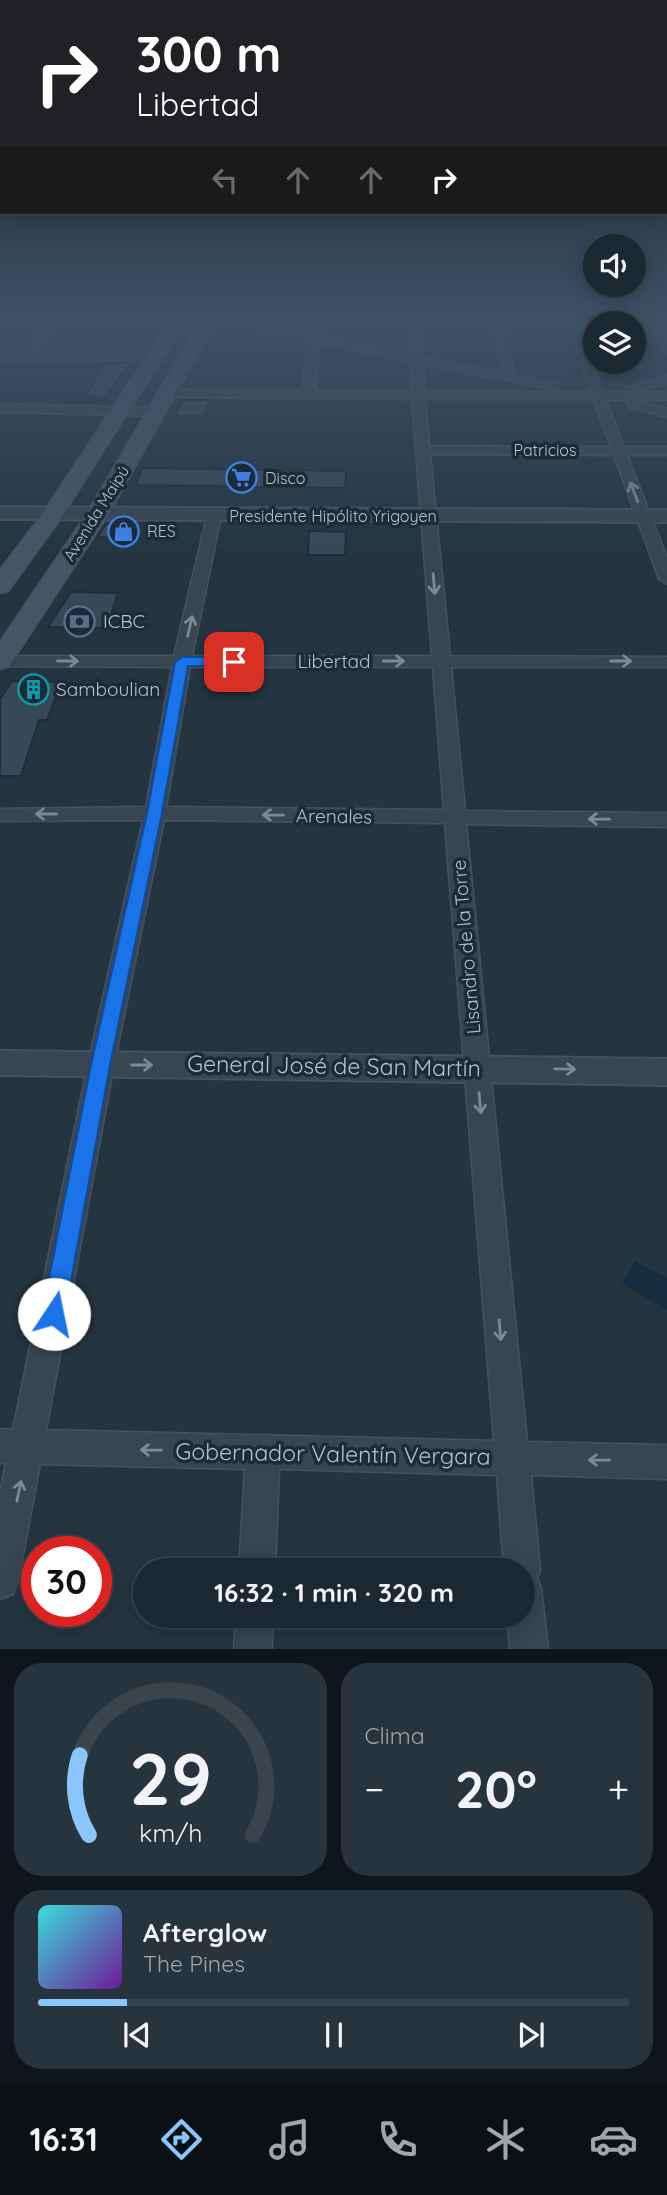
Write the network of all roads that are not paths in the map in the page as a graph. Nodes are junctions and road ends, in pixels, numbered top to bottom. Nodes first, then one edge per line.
1 (128, 400) edge
2 (164, 400) edge
3 (418, 400) edge
4 (602, 400) edge
5 (616, 400) edge
6 (0, 408) edge
7 (121, 411) junction
8 (157, 412) junction
9 (667, 413) edge
10 (423, 450) junction
11 (618, 451) junction
12 (667, 451) edge
13 (0, 513) edge
14 (53, 513) junction
15 (97, 515) junction
16 (214, 516) junction
17 (428, 516) junction
18 (643, 516) junction
19 (667, 516) edge
20 (667, 579) edge
21 (0, 586) edge
22 (0, 661) edge
23 (182, 662) junction
24 (441, 662) junction
25 (667, 662) edge
26 (155, 813) junction
27 (0, 815) edge
28 (455, 817) junction
29 (667, 820) edge
30 (0, 1063) edge
31 (101, 1065) junction
32 (477, 1068) junction
33 (667, 1072) edge
34 (14, 1446) edge
35 (263, 1452) junction
36 (512, 1458) junction
37 (667, 1462) edge
38 (258, 1558) edge
39 (521, 1558) edge
40 (0, 1581) edge
41 (254, 1628) edge
42 (527, 1628) edge
43 (253, 1649) edge
44 (529, 1649) edge

1 - 7 main road, Avenida Maipú
2 - 8 main road, Avenida Maipú
3 - 10 street, Lisandro de la Torre
4 - 11 street
5 - 9 street
6 - 7 street
7 - 8 street
7 - 14 main road, Avenida Maipú
8 - 15 main road, Avenida Maipú
10 - 11 street, Patricios
10 - 17 street, Lisandro de la Torre
11 - 12 street, Patricios
18 -> 11 street
13 - 14 street, Presidente Hipólito Yrigoyen
14 - 15 street, Presidente Hipólito Yrigoyen
14 - 21 main road, Avenida Maipú
15 - 16 street, Presidente Hipólito Yrigoyen
15 - 22 main road, Avenida Maipú
16 - 17 street, Presidente Hipólito Yrigoyen
23 -> 16 street
17 - 18 street, Presidente Hipólito Yrigoyen
17 -> 24 street, Lisandro de la Torre
18 - 19 street, Presidente Hipólito Yrigoyen
18 - 20 street
22 -> 23 street, Libertad
23 -> 24 street, Libertad
23 - 26 street
24 -> 25 street, Libertad
24 - 28 street, Lisandro de la Torre
26 -> 27 street, Arenales
28 -> 26 street, Arenales
26 - 31 street
29 -> 28 street, Arenales
28 - 32 street, Lisandro de la Torre
30 - 31 street, General José de San Martín
31 -> 32 street, General José de San Martín
31 - 34 street
32 -> 33 street, General José de San Martín
32 -> 36 street, Lisandro de la Torre
35 -> 34 street, Gobernador Valentín Vergara
40 -> 34 street
35 - 36 street, Gobernador Valentín Vergara
35 - 38 street
37 -> 36 street, Gobernador Valentín Vergara
36 - 39 street, Lisandro de la Torre
41 - 43 street
42 - 44 street

